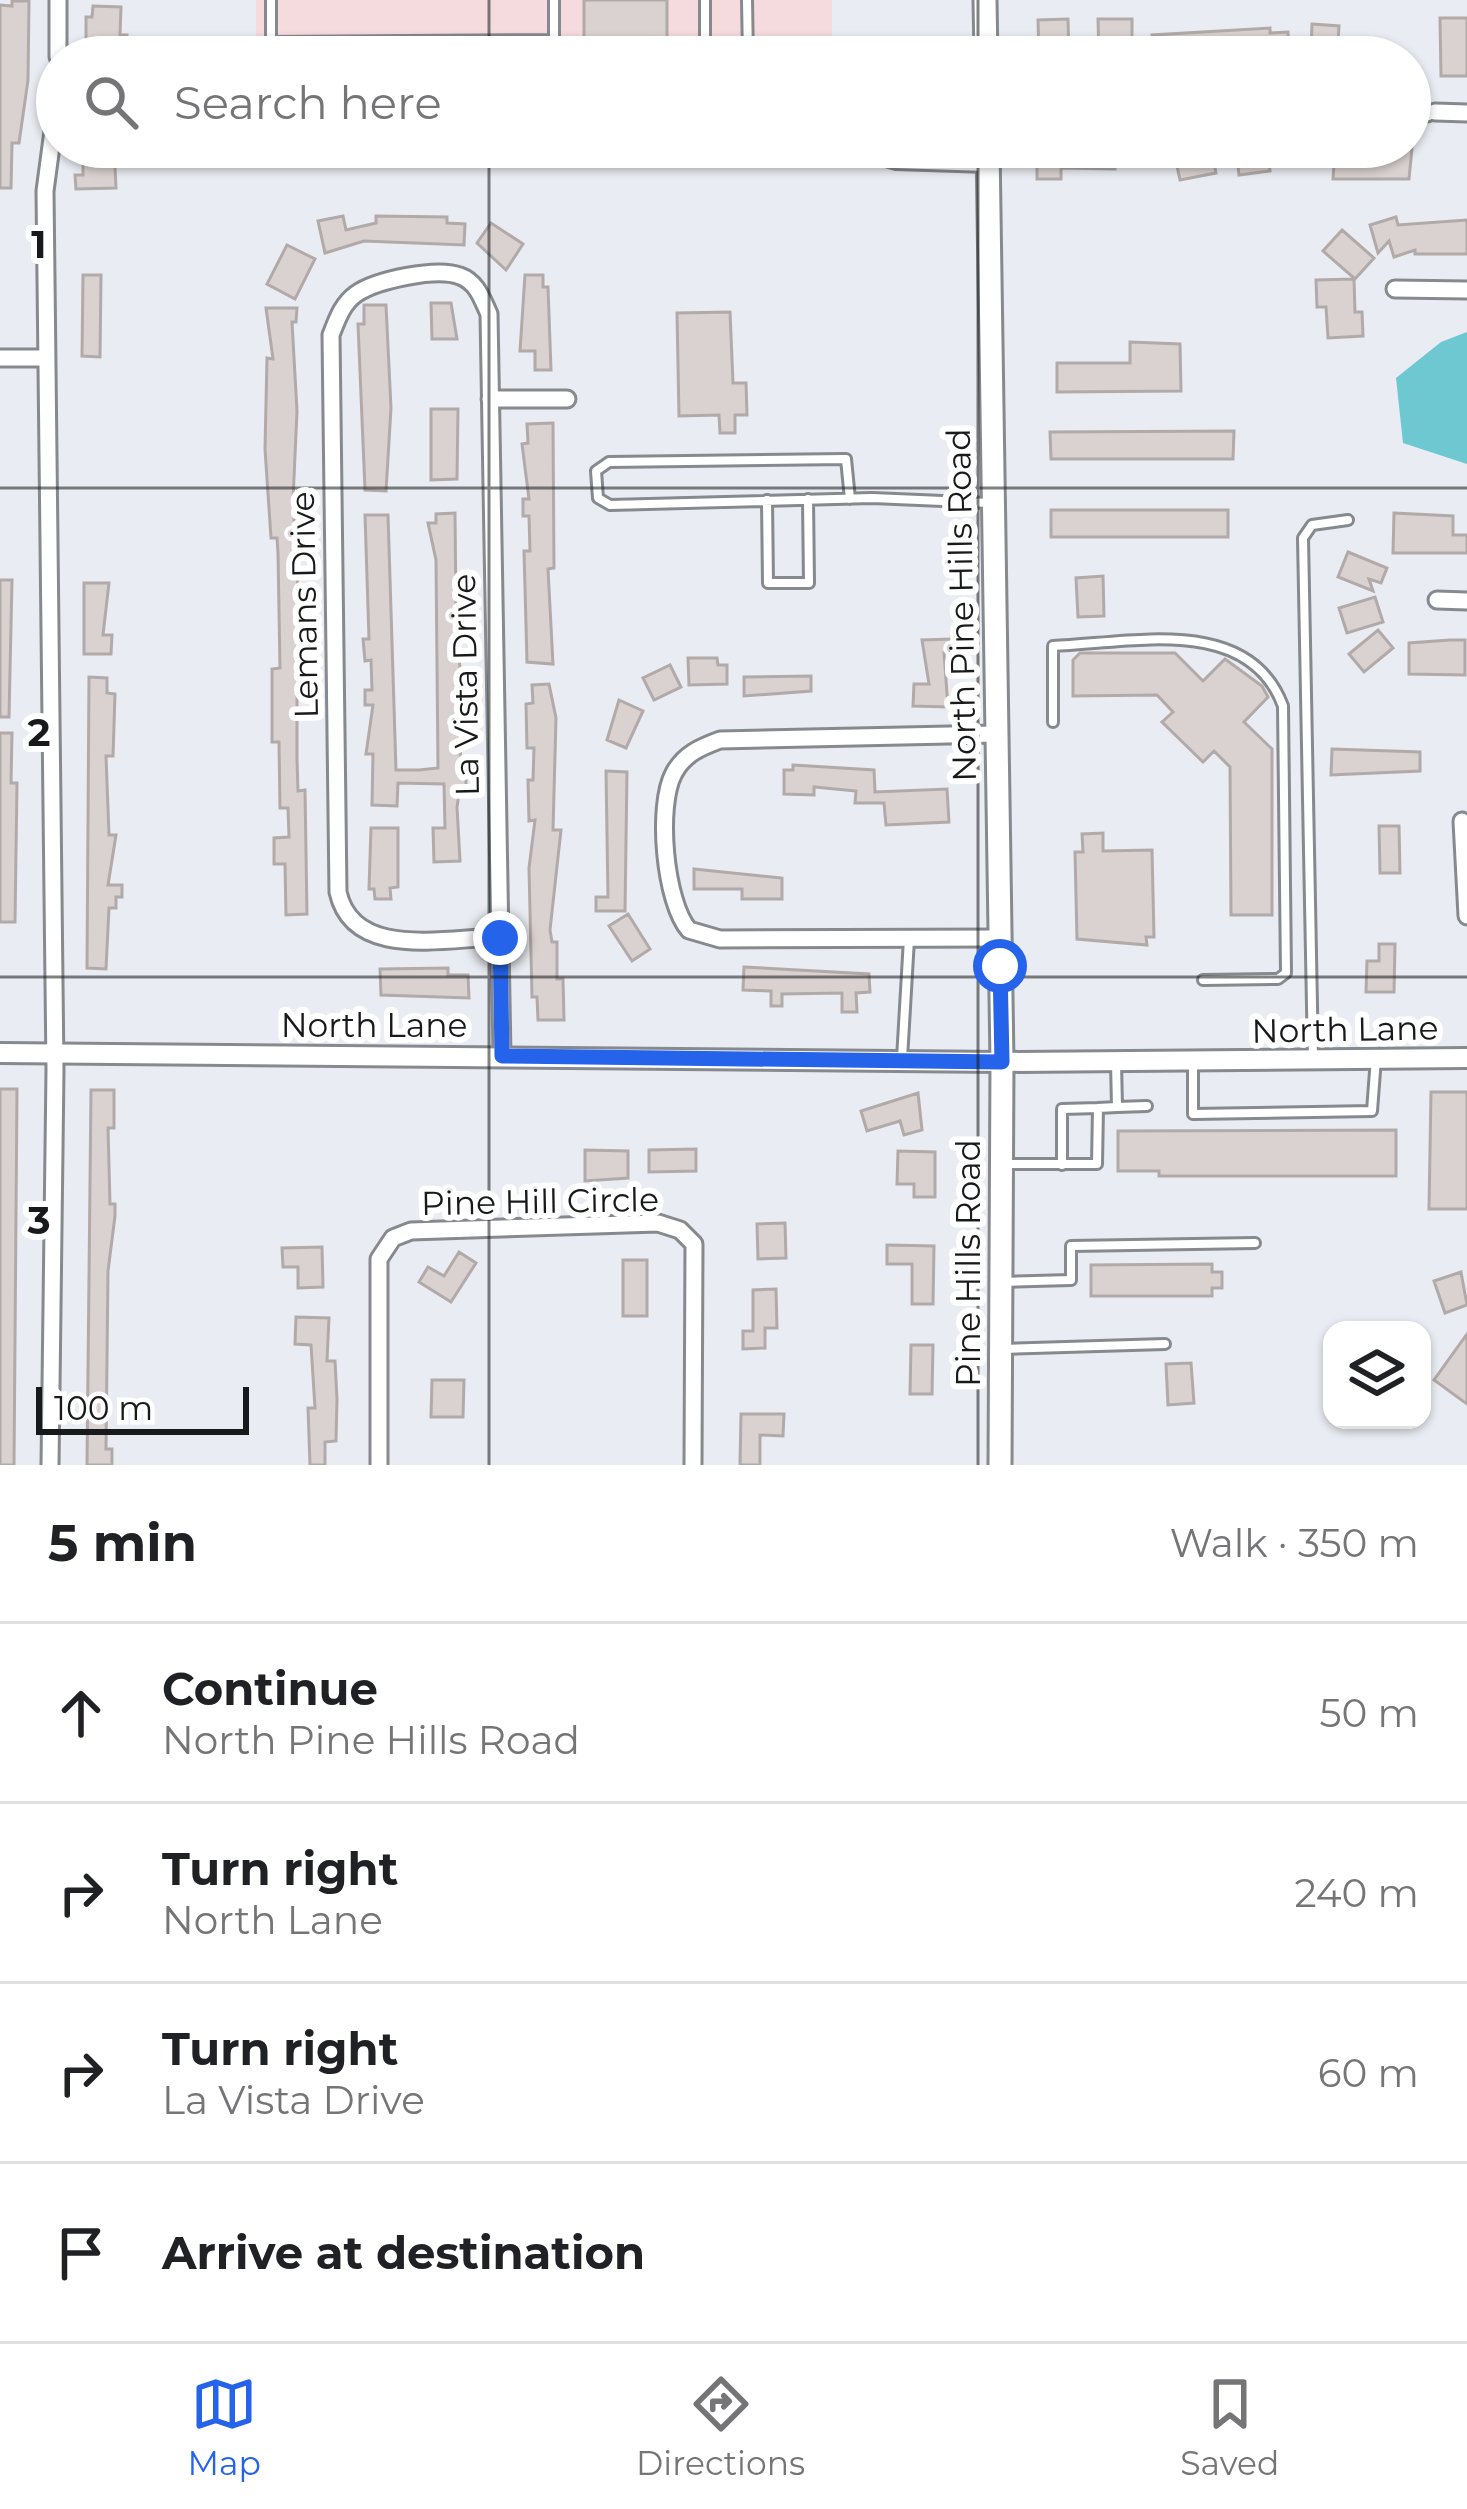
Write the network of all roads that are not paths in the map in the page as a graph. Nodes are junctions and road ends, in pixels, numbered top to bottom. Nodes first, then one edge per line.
1 (58, 0) edge
2 (271, 0) edge
3 (554, 0) edge
4 (705, 0) edge
5 (747, 0) edge
6 (985, 0) edge
7 (58, 36) edge
8 (271, 36) edge
9 (554, 36) edge
10 (705, 36) edge
11 (748, 36) edge
12 (986, 36) edge
13 (1431, 113) edge
14 (1467, 113) edge
15 (48, 168) edge
16 (988, 168) edge
17 (1395, 289) dead end
18 (1467, 290) edge
19 (489, 314) joint
20 (0, 358) edge
21 (46, 358) junction
22 (490, 399) junction
23 (567, 399) dead end
24 (808, 499) junction
25 (850, 499) junction
26 (767, 500) junction
27 (991, 503) junction
28 (1348, 520) dead end
29 (1437, 600) dead end
30 (1467, 601) edge
31 (1053, 722) dead end
32 (996, 734) junction
33 (1462, 821) dead end
34 (1467, 916) edge
35 (500, 938) junction
36 (1000, 938) junction
37 (909, 939) junction
38 (1203, 980) dead end
39 (0, 1053) edge
40 (54, 1054) junction
41 (502, 1056) junction
42 (1376, 1058) junction
43 (1467, 1058) edge
44 (1313, 1059) junction
45 (902, 1060) junction
46 (1116, 1060) junction
47 (1193, 1060) junction
48 (1002, 1062) junction
49 (1148, 1106) dead end
50 (1117, 1107) junction
51 (1098, 1108) junction
52 (1002, 1164) junction
53 (1062, 1165) junction
54 (1255, 1244) dead end
55 (1001, 1282) junction
56 (1165, 1344) dead end
57 (1000, 1349) junction
58 (50, 1465) edge
59 (380, 1465) edge
60 (693, 1465) edge
61 (1000, 1465) edge

1 - 7 street
2 - 8 lane
3 - 9 lane
4 - 10 lane
5 - 11 lane
6 - 12 main road
13 - 14 street
15 - 21 street
16 - 27 main road, North Pine Hills Road
17 - 18 street
19 - 22 street, La Vista Drive
19 - 35 street, Lemans Drive
20 - 21 street
21 - 40 street
22 - 23 street
22 - 35 street, La Vista Drive
24 - 25 lane
24 - 26 lane
24 - 26 lane
25 - 26 lane
25 - 27 lane
27 - 32 main road, North Pine Hills Road
28 - 44 lane
29 - 30 street
31 - 38 lane
32 - 36 main road, North Pine Hills Road
32 - 37 street
33 - 34 street
35 - 41 street, La Vista Drive
36 - 37 street
36 - 48 main road, North Pine Hills Road
37 - 45 lane
39 - 40 street, North Lane
40 - 41 street, North Lane
40 - 58 street
41 - 45 street, North Lane
42 - 43 street, North Lane
42 - 44 street, North Lane
42 - 47 lane
44 - 47 street, North Lane
45 - 48 street, North Lane
46 - 47 street, North Lane
46 - 48 street, North Lane
46 - 50 lane
48 - 52 main road, Pine Hills Road
49 - 50 lane
50 - 51 lane
51 - 53 lane
51 - 53 lane
52 - 53 lane
52 - 55 main road, Pine Hills Road
54 - 55 lane
55 - 57 main road, Pine Hills Road
56 - 57 lane
57 - 61 main road, Pine Hills Road
59 - 60 street, Pine Hill Circle

